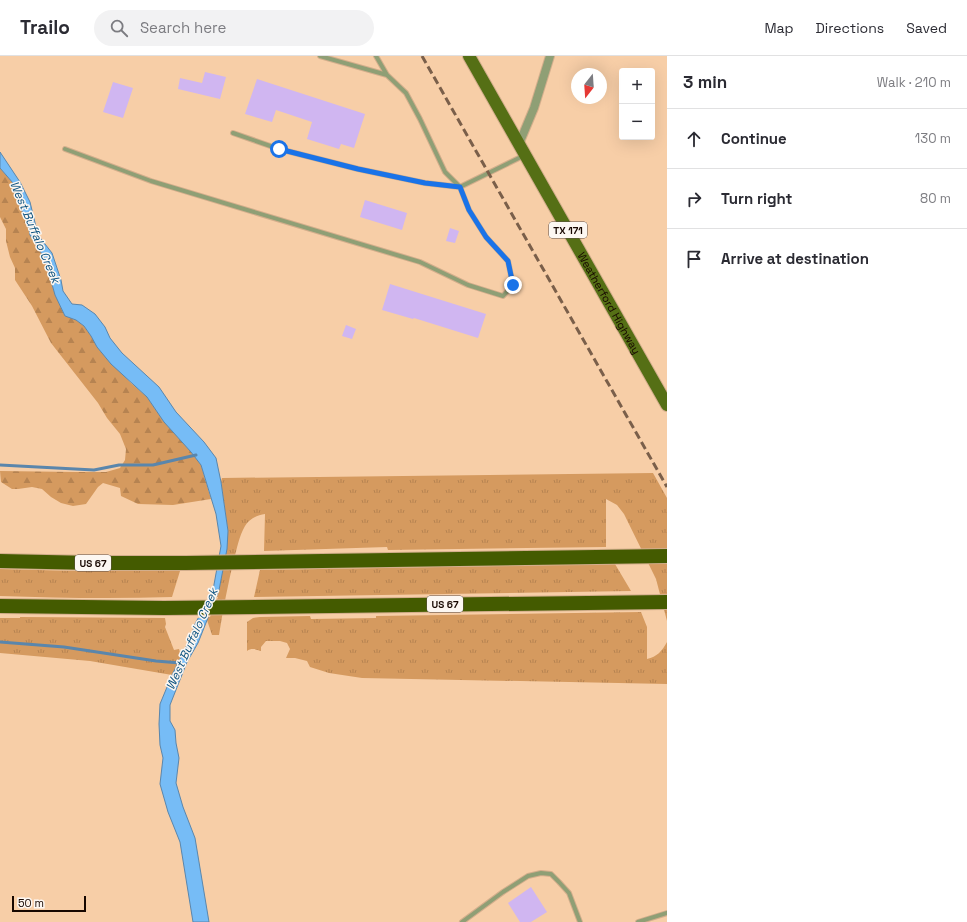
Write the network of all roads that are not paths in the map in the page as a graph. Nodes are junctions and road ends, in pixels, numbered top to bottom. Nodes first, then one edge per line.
1 (320, 56) edge
2 (376, 56) edge
3 (469, 56) edge
4 (550, 56) edge
5 (387, 75) junction
6 (233, 133) dead end
7 (65, 149) dead end
8 (522, 149) junction
9 (460, 187) junction
10 (667, 405) edge
11 (667, 556) edge
12 (0, 561) edge
13 (667, 602) edge
14 (0, 606) edge
15 (667, 913) edge
16 (462, 922) edge
17 (580, 922) edge
18 (638, 922) edge

1 - 5 lane
2 - 5 lane
3 - 8 main road, Weatherford Highway / TX 171
4 - 8 street
5 - 9 lane
6 - 9 lane
7 - 9 lane
8 - 9 lane
8 - 10 main road, Weatherford Highway / TX 171
11 - 12 highway, US 67
13 - 14 highway, US 67
15 - 18 lane
16 - 17 lane

